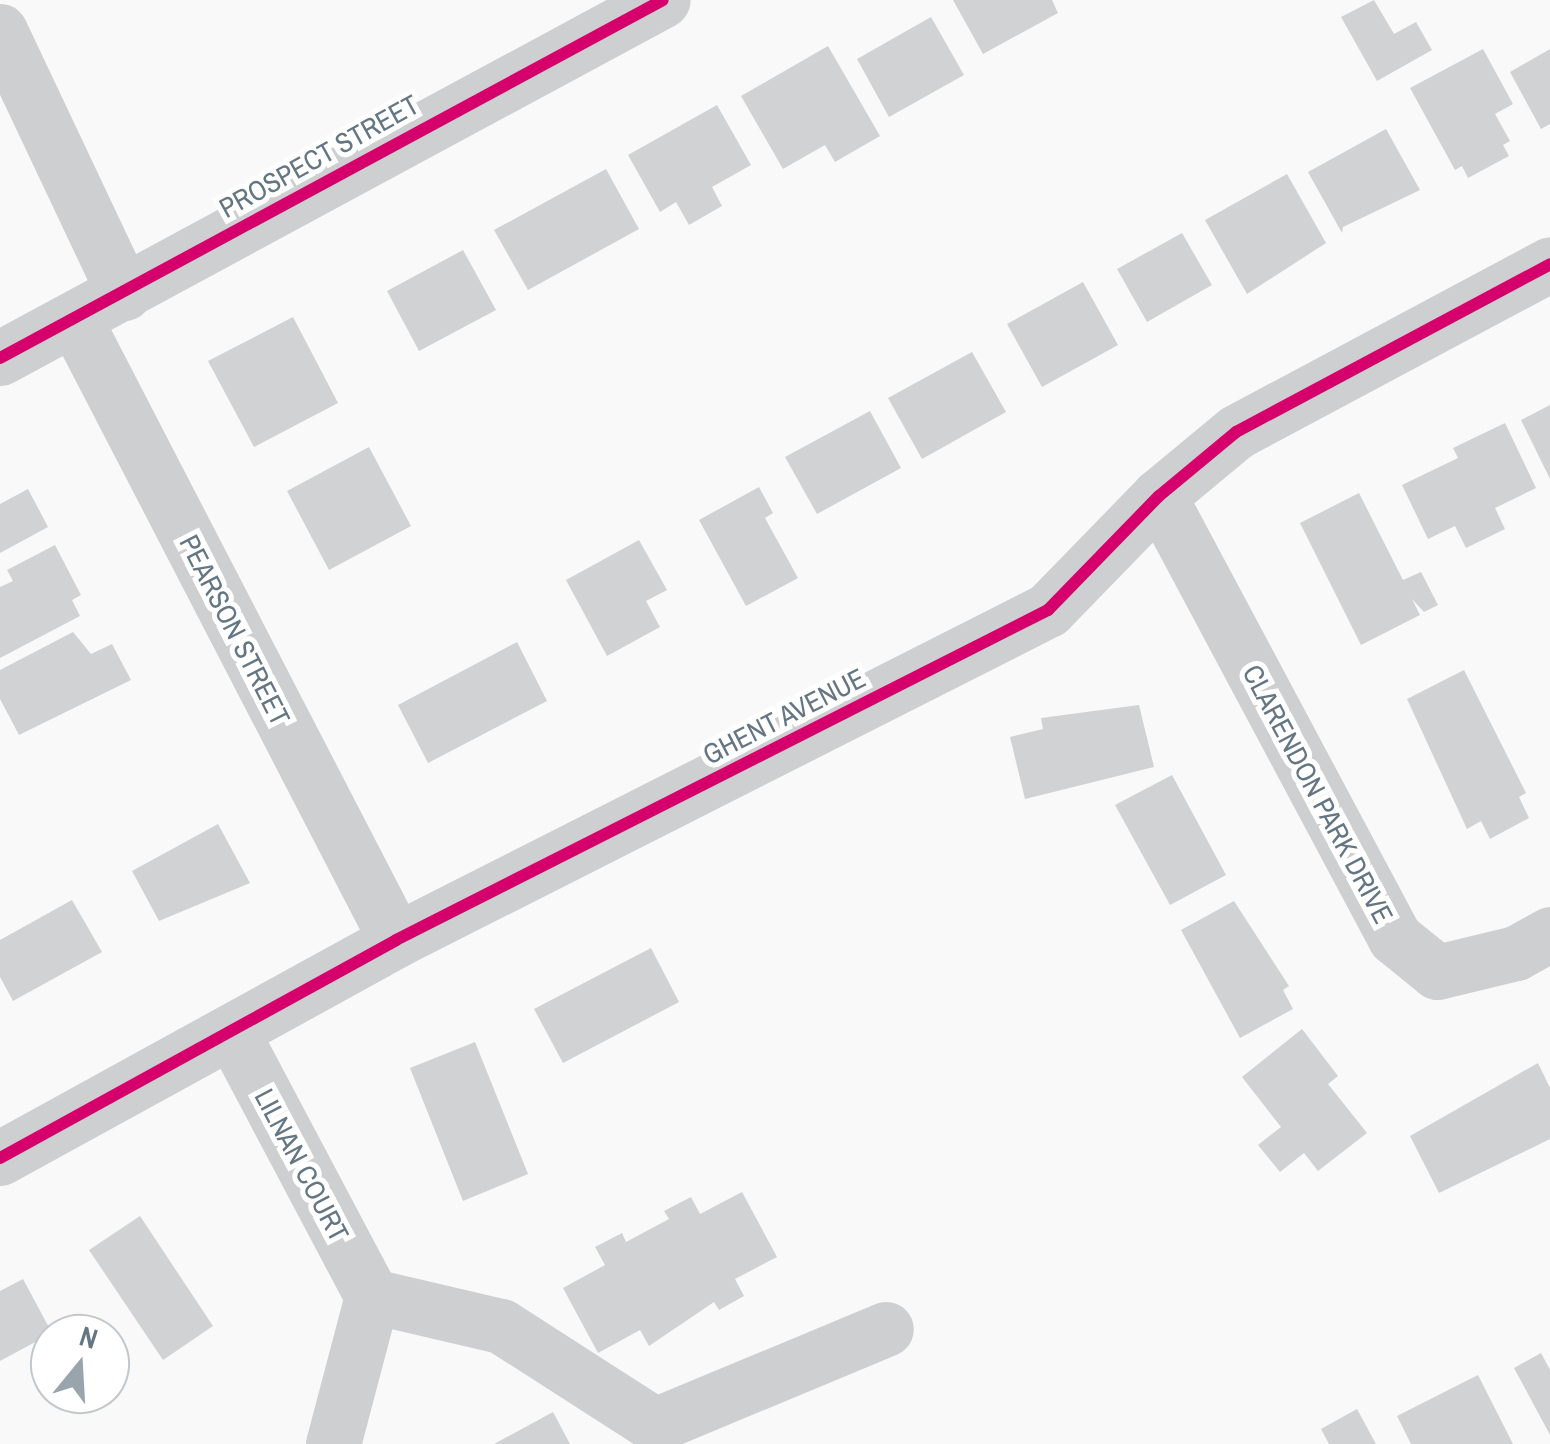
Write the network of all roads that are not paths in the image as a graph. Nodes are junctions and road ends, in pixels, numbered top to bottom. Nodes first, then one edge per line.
1 (663, 0) edge
2 (0, 31) edge
3 (20, 122) edge
4 (1550, 264) edge
5 (124, 292) junction
6 (75, 320) junction
7 (0, 358) edge
8 (1159, 496) junction
9 (1550, 934) edge
10 (396, 940) junction
11 (233, 1034) junction
12 (0, 1158) edge
13 (372, 1296) junction
14 (886, 1329) dead end
15 (333, 1444) edge

1 - 5 street, PROSPECT STREET
2 - 3 street
3 - 5 street
4 - 8 street, GHENT AVENUE
5 - 6 street, PROSPECT STREET
6 - 7 street, PROSPECT STREET
6 - 10 street, PEARSON STREET
8 - 9 street, CLARENDON PARK DRIVE
8 - 10 street, GHENT AVENUE
10 - 11 street, GHENT AVENUE
11 - 12 street, GHENT AVENUE
11 - 13 street, LILNAN COURT
13 - 14 street
13 - 15 street

